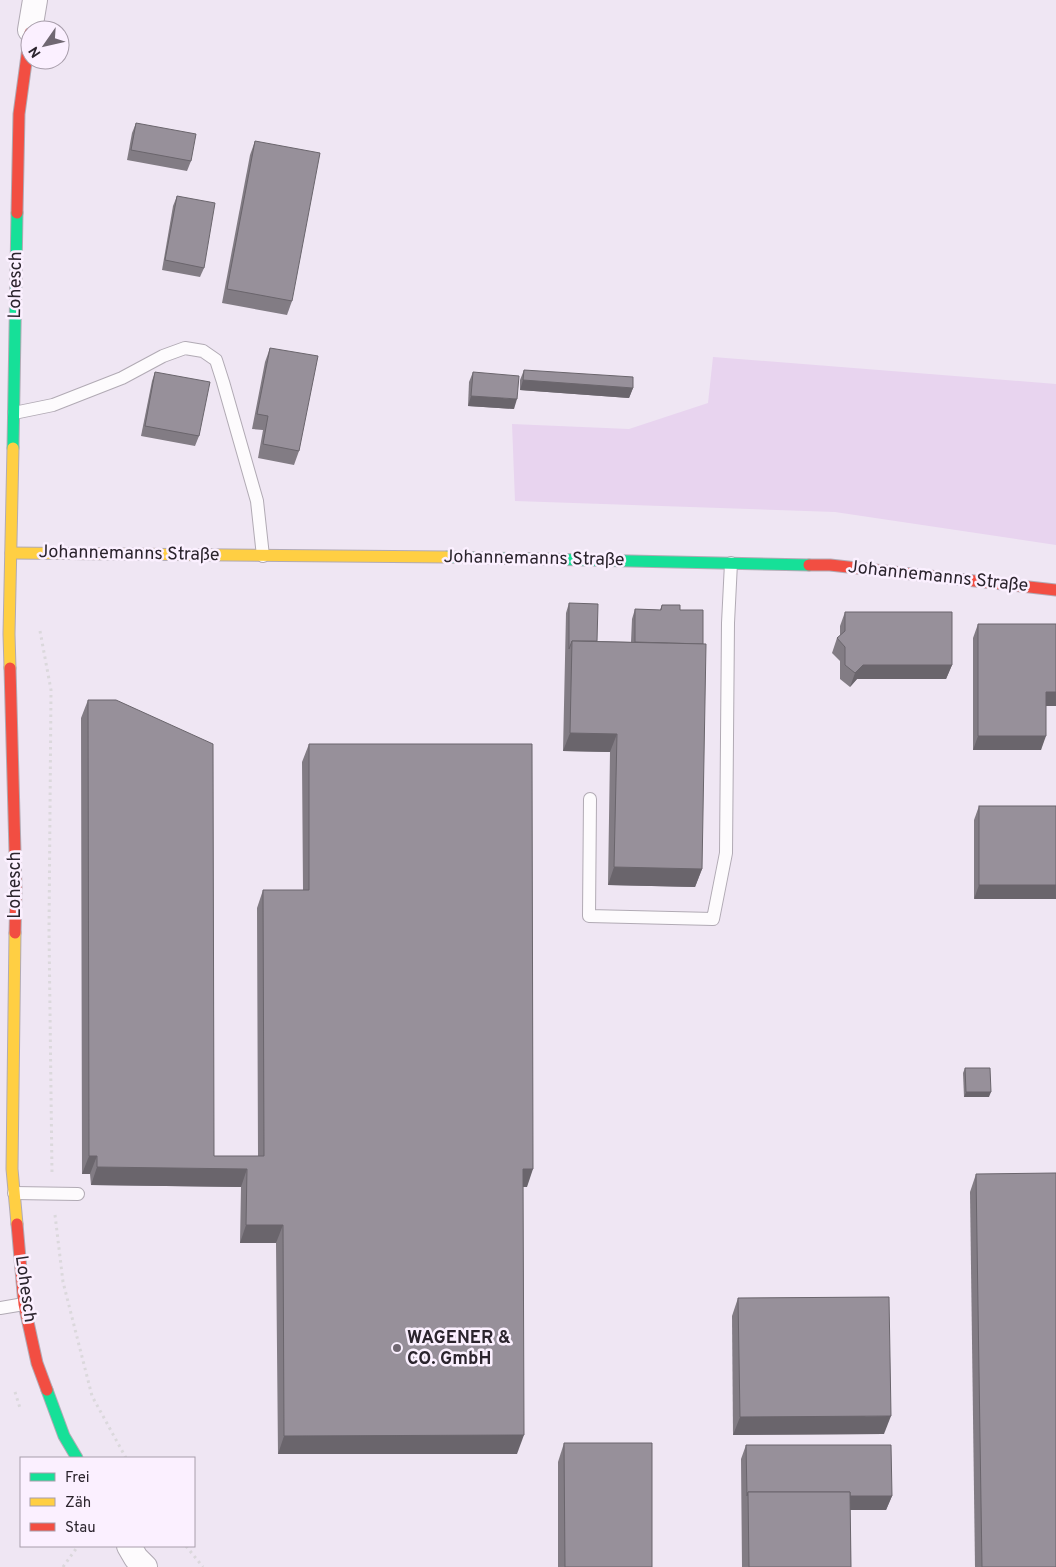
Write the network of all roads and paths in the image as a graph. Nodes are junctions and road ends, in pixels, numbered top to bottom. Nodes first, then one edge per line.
1 (35, 0) edge
2 (32, 20) edge
3 (25, 70) edge
4 (14, 413) junction
5 (11, 553) junction
6 (263, 556) junction
7 (731, 563) junction
8 (1056, 590) edge
9 (40, 630) dead end
10 (5, 633) edge
11 (590, 799) dead end
12 (6, 1169) edge
13 (14, 1193) junction
14 (52, 1193) junction
15 (78, 1194) dead end
16 (24, 1304) junction
17 (0, 1308) edge
18 (76, 1457) edge
19 (125, 1457) edge
20 (77, 1547) edge
21 (187, 1547) edge
22 (64, 1567) edge
23 (203, 1567) edge

1 - 2 street, Lohesch
3 - 4 street, Lohesch
4 - 5 street, Lohesch
4 - 6 lane
5 - 6 street, Johannemanns Straße
5 - 10 street, Lohesch
6 - 7 street, Johannemanns Straße
7 - 8 street, Johannemanns Straße
7 - 11 lane
9 - 14 path
10 - 12 street, Lohesch
12 - 13 street, Lohesch
13 - 14 lane
13 - 16 street, Lohesch
14 - 15 lane
14 - 19 path
16 - 17 lane
16 - 18 street, Lohesch
20 - 22 path
21 - 23 path

